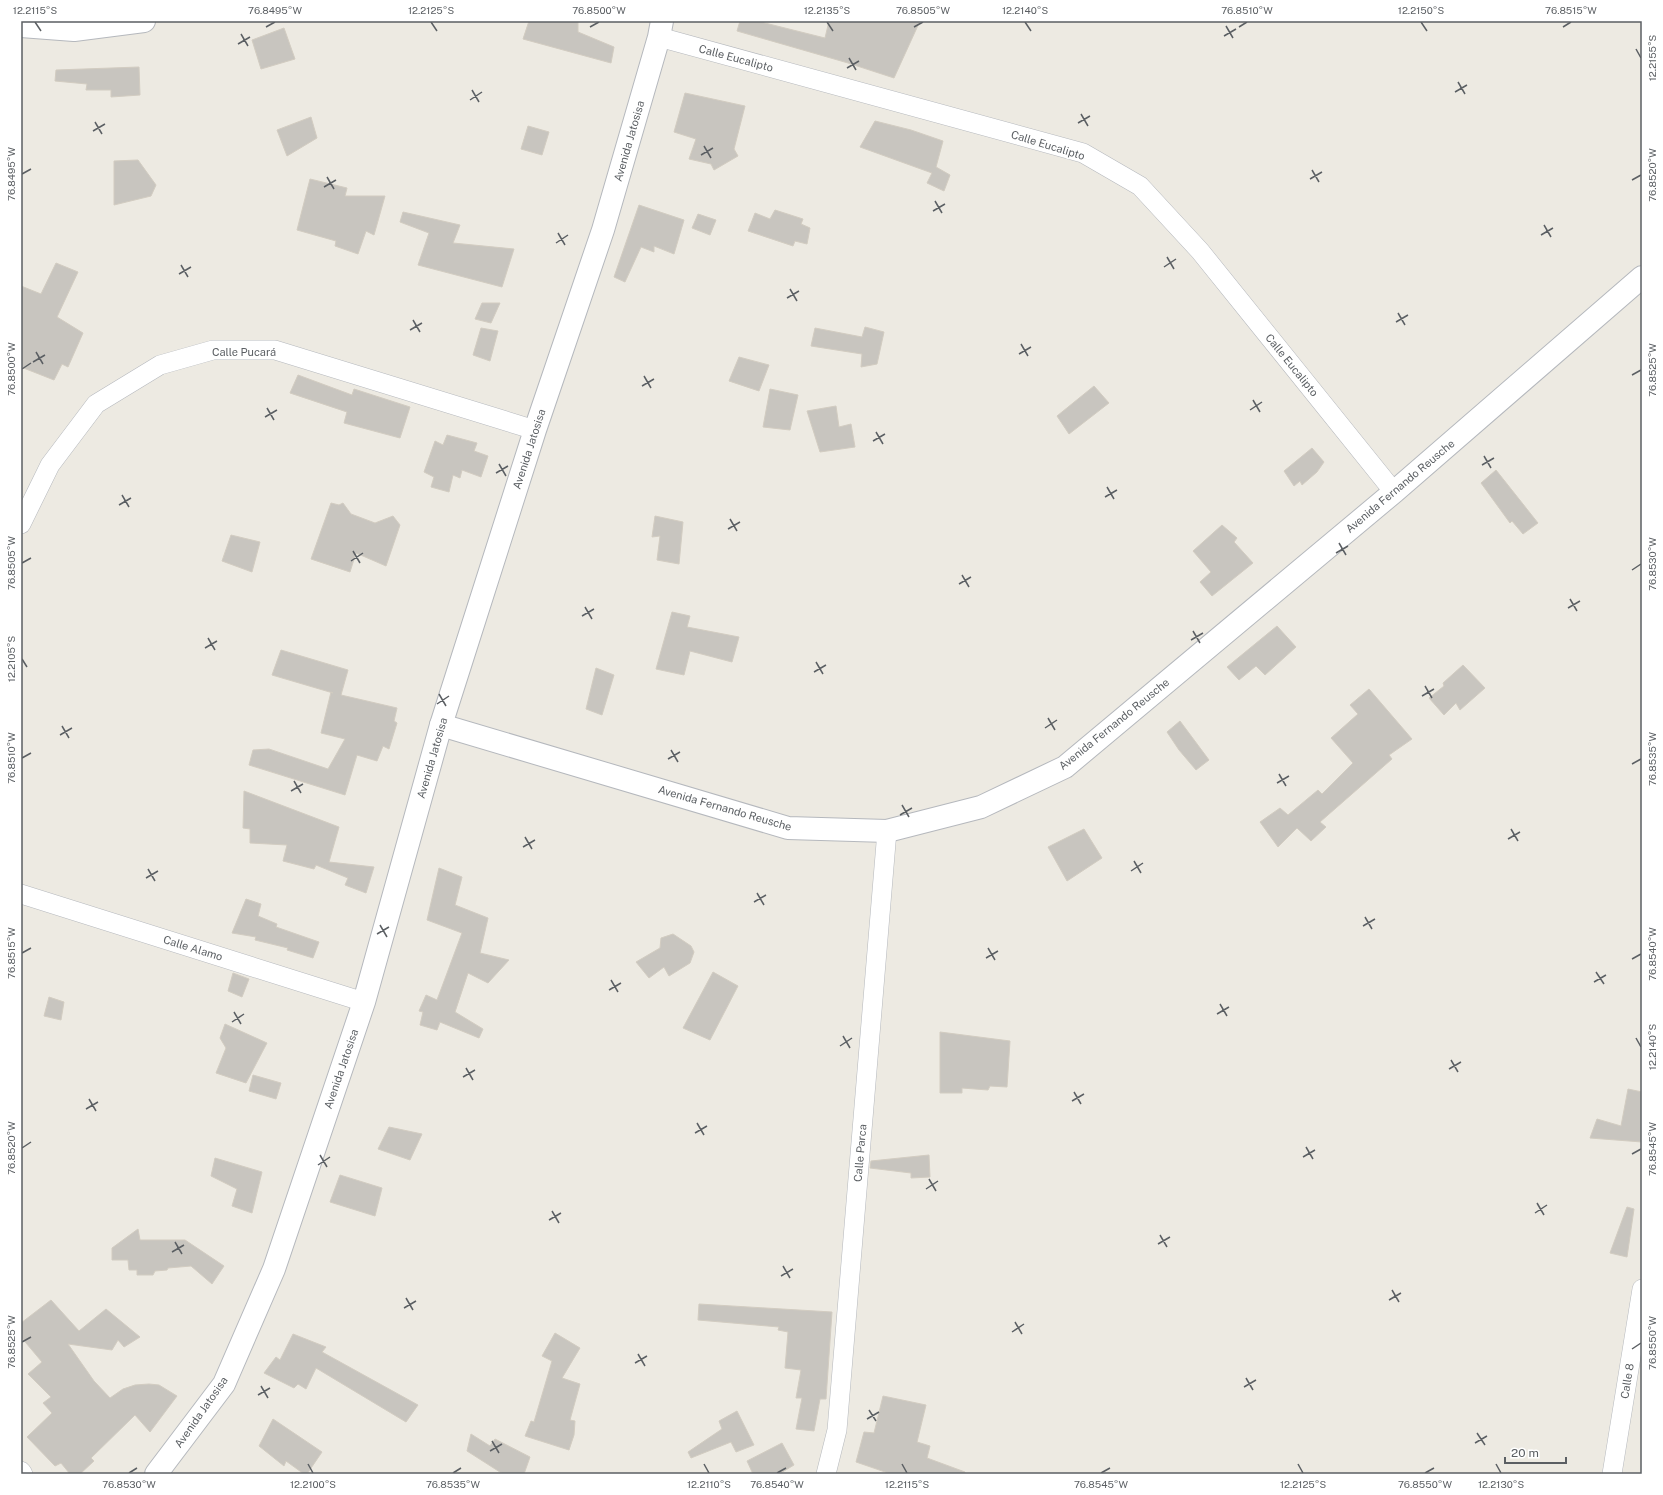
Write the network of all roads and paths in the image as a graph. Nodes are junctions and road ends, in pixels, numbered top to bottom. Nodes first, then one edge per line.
1 (144, 21) edge
2 (21, 26) edge
3 (660, 29) edge
4 (1642, 277) edge
5 (535, 430) junction
6 (1394, 492) junction
7 (21, 524) edge
8 (441, 726) junction
9 (887, 831) junction
10 (21, 894) edge
11 (364, 1002) junction
12 (1642, 1289) edge
13 (21, 1471) edge
14 (24, 1474) edge
15 (156, 1474) edge
16 (826, 1474) edge
17 (1612, 1474) edge

1 - 2 street
3 - 5 street, Avenida Jatosisa
3 - 6 street, Calle Eucalipto
4 - 6 street, Avenida Fernando Reusche
5 - 7 street, Calle Pucará
5 - 8 street, Avenida Jatosisa
6 - 9 street, Avenida Fernando Reusche
8 - 9 street, Avenida Fernando Reusche
8 - 11 street, Avenida Jatosisa
9 - 16 street, Calle Parca
10 - 11 street, Calle Alamo
11 - 15 street, Avenida Jatosisa
12 - 17 street, Calle 8
13 - 14 street

